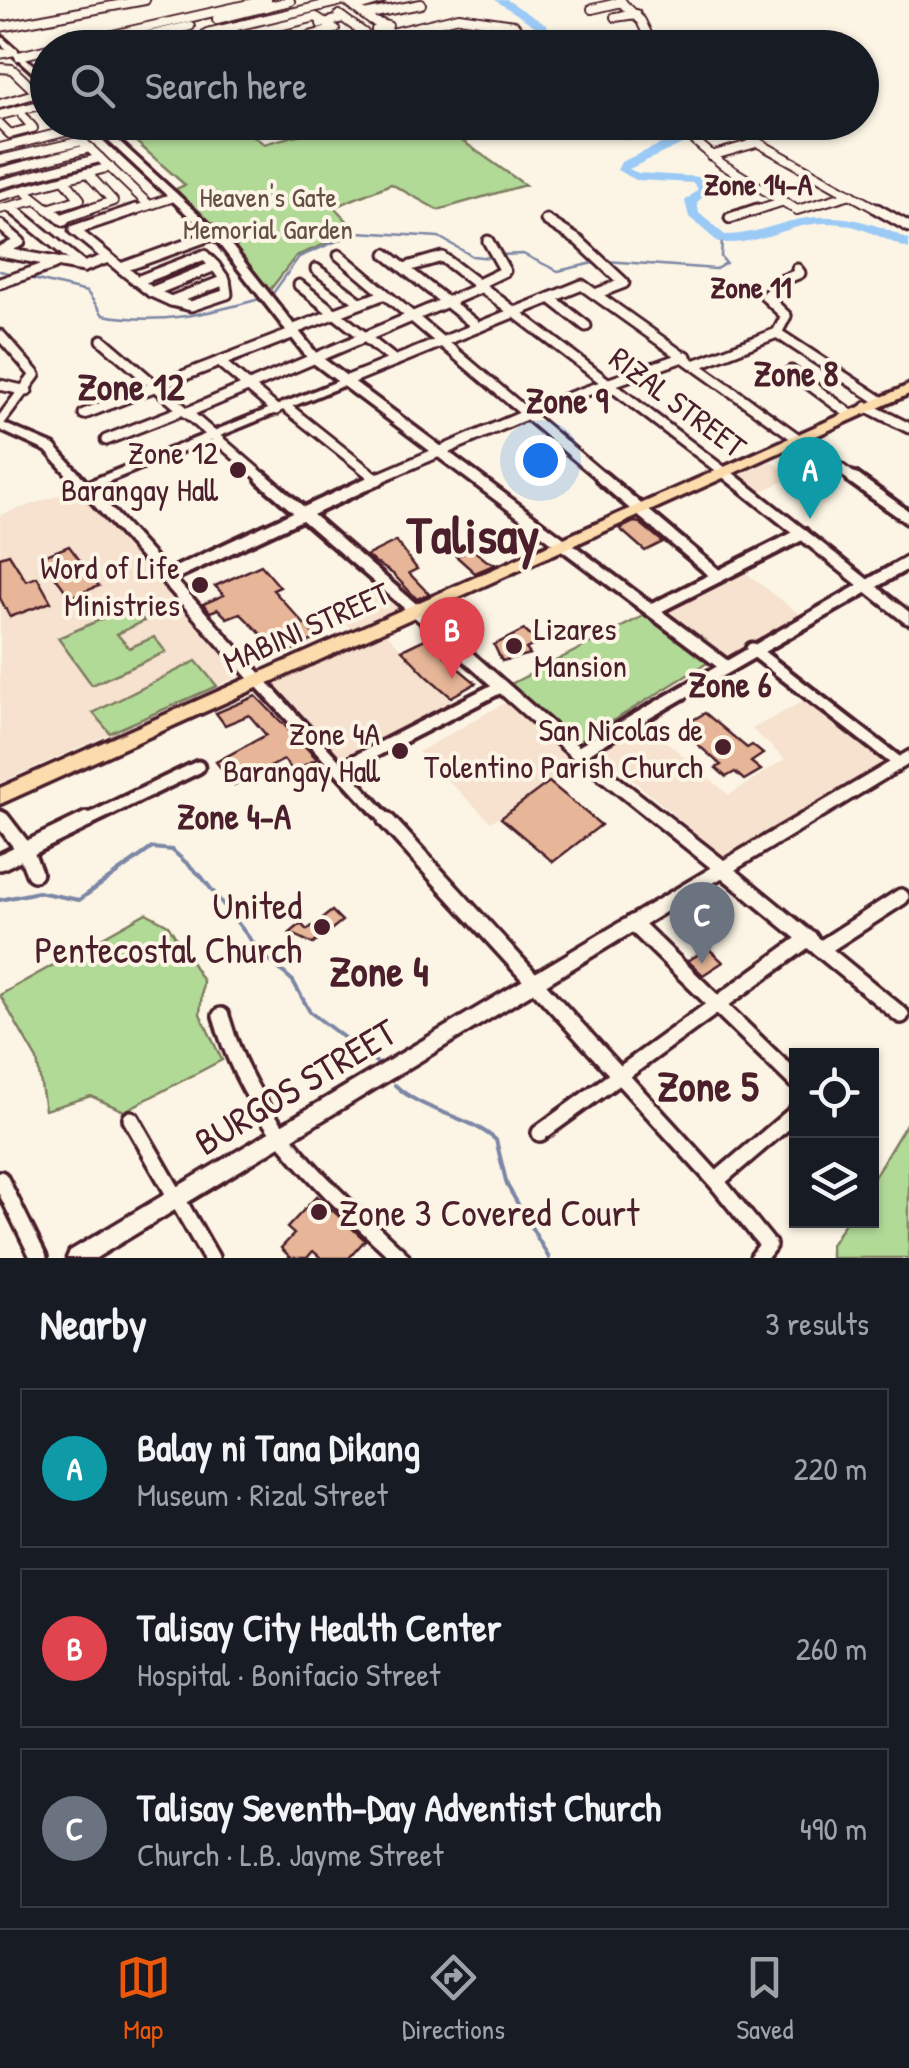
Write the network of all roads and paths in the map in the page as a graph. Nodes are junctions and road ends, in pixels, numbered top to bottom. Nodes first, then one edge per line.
1 (145, 0) edge
2 (267, 0) edge
3 (288, 0) edge
4 (345, 0) edge
5 (381, 0) edge
6 (620, 1) edge
7 (421, 4) dead end
8 (326, 5) junction
9 (355, 8) junction
10 (592, 8) dead end
11 (364, 14) junction
12 (636, 14) junction
13 (615, 17) dead end
14 (343, 18) junction
15 (185, 19) junction
16 (326, 22) junction
17 (0, 27) edge
18 (196, 27) junction
19 (136, 30) edge
20 (182, 30) edge
21 (220, 30) edge
22 (263, 30) edge
23 (295, 30) edge
24 (334, 30) edge
25 (360, 30) edge
26 (374, 30) edge
27 (403, 30) edge
28 (520, 30) edge
29 (644, 30) edge
30 (0, 38) edge
31 (30, 51) edge
32 (16, 53) junction
33 (0, 54) edge
34 (30, 67) edge
35 (0, 68) edge
36 (30, 87) edge
37 (3, 91) dead end
38 (30, 95) edge
39 (14, 101) junction
40 (0, 104) edge
41 (30, 109) edge
42 (30, 115) edge
43 (23, 116) junction
44 (0, 120) edge
45 (30, 124) edge
46 (30, 129) edge
47 (10, 134) junction
48 (0, 137) edge
49 (36, 140) edge
50 (112, 140) edge
51 (696, 140) edge
52 (751, 140) edge
53 (756, 143) junction
54 (1, 147) edge
55 (90, 148) junction
56 (711, 156) junction
57 (100, 158) junction
58 (0, 160) edge
59 (110, 167) junction
60 (0, 172) edge
61 (87, 173) junction
62 (64, 179) junction
63 (0, 184) edge
64 (24, 190) junction
65 (852, 194) junction
66 (0, 196) edge
67 (174, 197) junction
68 (36, 200) junction
69 (780, 202) junction
70 (149, 205) junction
71 (5, 208) edge
72 (48, 209) junction
73 (730, 218) dead end
74 (61, 219) junction
75 (546, 220) dead end
76 (0, 225) edge
77 (909, 227) edge
78 (74, 230) junction
79 (215, 234) junction
80 (20, 242) junction
81 (488, 242) dead end
82 (192, 243) junction
83 (0, 251) edge
84 (339, 254) dead end
85 (386, 254) dead end
86 (204, 255) junction
87 (108, 258) junction
88 (42, 261) junction
89 (56, 264) junction
90 (216, 266) junction
91 (84, 267) junction
92 (121, 268) junction
93 (404, 268) junction
94 (316, 269) dead end
95 (798, 269) dead end
96 (137, 280) junction
97 (0, 283) edge
98 (299, 285) dead end
99 (480, 286) junction
100 (151, 292) junction
101 (598, 293) junction
102 (385, 294) junction
103 (550, 298) junction
104 (447, 302) junction
105 (361, 303) junction
106 (515, 312) junction
107 (335, 314) junction
108 (412, 316) junction
109 (586, 326) dead end
110 (478, 327) junction
111 (293, 332) junction
112 (777, 333) junction
113 (0, 335) edge
114 (364, 336) junction
115 (102, 340) dead end
116 (442, 342) junction
117 (313, 356) junction
118 (686, 356) junction
119 (395, 361) junction
120 (222, 364) junction
121 (697, 364) junction
122 (791, 370) dead end
123 (605, 381) junction
124 (343, 382) junction
125 (0, 385) edge
126 (249, 386) junction
127 (158, 388) junction
128 (909, 389) edge
129 (27, 391) junction
130 (874, 404) junction
131 (280, 408) junction
132 (185, 411) junction
133 (84, 414) dead end
134 (527, 414) junction
135 (850, 414) junction
136 (0, 424) edge
137 (909, 428) edge
138 (212, 435) junction
139 (799, 437) junction
140 (106, 440) dead end
141 (439, 452) junction
142 (724, 472) junction
143 (378, 480) junction
144 (87, 486) junction
145 (640, 510) junction
146 (304, 514) junction
147 (909, 518) edge
148 (802, 534) junction
149 (563, 544) junction
150 (909, 562) edge
151 (718, 576) junction
152 (167, 577) junction
153 (866, 584) junction
154 (652, 610) junction
155 (416, 611) junction
156 (909, 619) edge
157 (752, 648) junction
158 (724, 665) junction
159 (259, 681) junction
160 (500, 688) junction
161 (578, 753) junction
162 (904, 760) edge
163 (198, 767) dead end
164 (340, 769) junction
165 (0, 796) edge
166 (0, 816) edge
167 (25, 850) junction
168 (0, 862) edge
169 (723, 869) junction
170 (34, 872) dead end
171 (902, 897) dead end
172 (633, 923) junction
173 (816, 943) junction
174 (536, 981) junction
175 (717, 1004) junction
176 (901, 1015) dead end
177 (221, 1016) dead end
178 (622, 1074) junction
179 (789, 1074) edge
180 (131, 1119) dead end
181 (789, 1119) edge
182 (540, 1133) dead end
183 (276, 1138) junction
184 (0, 1180) edge
185 (716, 1181) junction
186 (176, 1198) junction
187 (39, 1258) edge
188 (76, 1258) edge
189 (212, 1258) edge
190 (401, 1258) edge
191 (758, 1258) edge

1 - 17 street
2 - 15 street
3 - 18 street
4 - 8 street
4 - 9 street
5 - 9 street
6 - 10 street
6 - 12 street
7 - 11 street
8 - 14 street
8 - 21 street
9 - 11 street
11 - 26 street
12 - 13 street
12 - 29 street
14 - 16 street
14 - 25 street
15 - 18 street
15 - 19 street
16 - 22 street
16 - 23 street
16 - 24 street
18 - 20 street
27 - 28 street
30 - 32 main road
31 - 32 street
32 - 33 street
32 - 34 main road
35 - 36 street
37 - 39 street
38 - 39 street
39 - 40 street
41 - 44 street
42 - 43 street
43 - 44 street
43 - 45 street
44 - 47 street
46 - 47 street
47 - 48 street
49 - 54 street
50 - 67 main road
51 - 56 street
52 - 53 street
53 - 56 street
53 - 65 street
55 - 57 street
55 - 58 street
55 - 60 street
56 - 69 street
57 - 59 street
57 - 63 street
59 - 61 street
59 - 70 street
61 - 62 street
61 - 74 street
62 - 64 street
62 - 72 street
64 - 66 street
64 - 68 street
65 - 69 street
65 - 77 street
67 - 70 street
67 - 79 main road
68 - 71 street
68 - 72 street
69 - 73 street
70 - 78 street
71 - 91 street
72 - 74 street
74 - 78 street
75 - 101 street
76 - 80 street
78 - 87 street
79 - 82 street
79 - 111 main road
80 - 83 street
80 - 88 street
81 - 99 street
82 - 86 street
82 - 92 street
83 - 88 street
84 - 102 street
85 - 93 street
86 - 90 street
86 - 96 street
87 - 91 street
87 - 92 street
88 - 89 street
89 - 91 street
89 - 97 street
90 - 100 street
90 - 100 street
92 - 96 street
93 - 99 street, RIZAL STREET
93 - 104 street
94 - 105 street
95 - 112 street
96 - 100 street
98 - 107 street
99 - 104 street
99 - 106 street, RIZAL STREET
101 - 103 street
101 - 118 street
102 - 105 street
102 - 108 street
103 - 106 street
103 - 109 street
104 - 108 street
104 - 110 street
105 - 107 street
106 - 110 street
106 - 123 street, RIZAL STREET
107 - 111 street
107 - 114 street
108 - 114 street
108 - 116 street
110 - 116 street
111 - 117 main road
111 - 120 street
112 - 121 street
112 - 130 street
113 - 129 street
114 - 117 street
114 - 119 street
115 - 127 street
116 - 119 street
116 - 134 street
117 - 124 main road
117 - 126 street
118 - 121 street
118 - 123 street
119 - 124 street
120 - 126 street
120 - 127 street
121 - 139 street
122 - 135 street
123 - 134 street
123 - 142 street, RIZAL STREET
124 - 131 street
124 - 141 main road
125 - 129 street
126 - 131 street
126 - 132 street
127 - 132 street
127 - 133 street
128 - 130 main road, MABINI STREET
129 - 136 street
130 - 135 main road, MABINI STREET
130 - 137 street
131 - 138 street
131 - 143 street
132 - 138 street
132 - 140 street
134 - 141 street
134 - 145 street
135 - 139 main road, MABINI STREET
136 - 144 street
138 - 144 street
138 - 146 street
139 - 142 main road, MABINI STREET
139 - 147 street
141 - 143 street
141 - 149 main road
142 - 145 main road, MABINI STREET
142 - 148 street, RIZAL STREET
143 - 146 street
144 - 152 street
145 - 149 main road, MABINI STREET
145 - 151 street
146 - 152 street
146 - 155 street
148 - 151 street
148 - 153 street, RIZAL STREET
149 - 154 street
149 - 155 main road, MABINI STREET
150 - 153 street
151 - 154 street
152 - 159 street
153 - 156 street, RIZAL STREET
153 - 157 street
154 - 158 street
155 - 159 main road, MABINI STREET
155 - 160 street
157 - 158 street
157 - 162 street
158 - 161 street
159 - 164 street
159 - 165 main road, MABINI STREET
160 - 161 street
160 - 164 street
161 - 169 street
162 - 169 street, BURGOS STREET
163 - 167 street
164 - 174 street
166 - 167 street
167 - 168 street
167 - 170 street
169 - 172 street, BURGOS STREET
169 - 173 street
171 - 173 street
172 - 174 street, BURGOS STREET
172 - 175 street
173 - 175 street
173 - 176 street
174 - 178 street
174 - 183 street, BURGOS STREET
175 - 178 street
175 - 179 street
177 - 183 street
178 - 182 street
178 - 185 street
180 - 186 street
181 - 185 street
183 - 186 street, BURGOS STREET
183 - 190 street
184 - 187 street
185 - 191 street
186 - 188 street, BURGOS STREET
186 - 189 street

